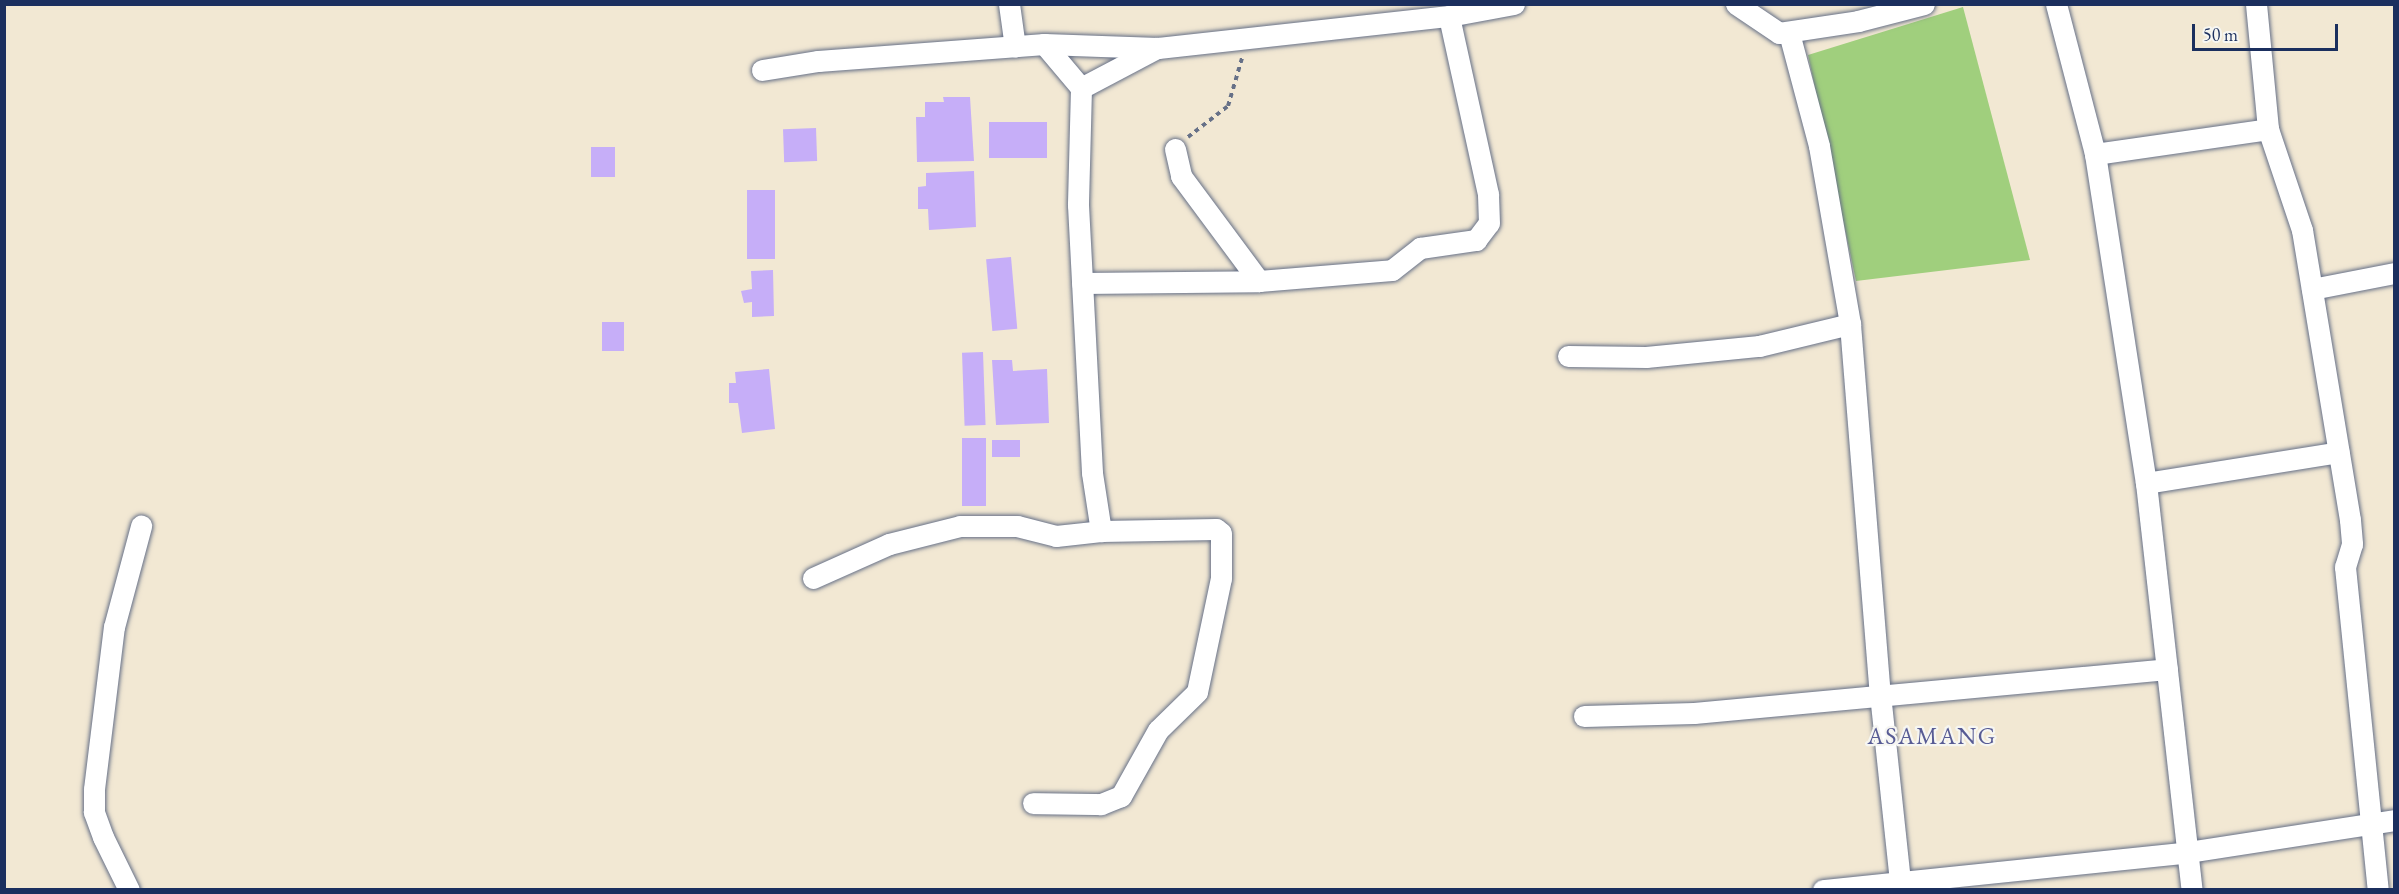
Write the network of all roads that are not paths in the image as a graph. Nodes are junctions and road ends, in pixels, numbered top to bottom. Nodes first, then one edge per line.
1 (1009, 4) edge
2 (1514, 4) edge
3 (1736, 4) edge
4 (1924, 4) edge
5 (2056, 4) edge
6 (2256, 4) edge
7 (1449, 16) junction
8 (1789, 33) junction
9 (1044, 44) junction
10 (1015, 47) junction
11 (1158, 48) junction
12 (762, 69) dead end
13 (1081, 88) junction
14 (2268, 129) junction
15 (1175, 149) road end
16 (2095, 154) junction
17 (2394, 273) edge
18 (1259, 281) junction
19 (1082, 283) junction
20 (2312, 289) junction
21 (1850, 324) junction
22 (1568, 357) dead end
23 (2339, 452) junction
24 (2146, 483) junction
25 (141, 526) dead end
26 (1101, 531) junction
27 (813, 578) dead end
28 (2167, 669) junction
29 (1880, 694) junction
30 (1584, 716) dead end
31 (1033, 803) dead end
32 (2394, 820) edge
33 (2371, 823) junction
34 (2188, 852) junction
35 (1901, 886) edge
36 (129, 890) edge
37 (1823, 890) edge
38 (2192, 890) edge
39 (2378, 890) edge

1 - 10 street
2 - 7 street
3 - 8 street
4 - 8 street
5 - 16 street
6 - 14 street
7 - 11 street
7 - 18 street
8 - 21 street
9 - 10 street
9 - 11 street
9 - 13 street
10 - 12 street
11 - 13 street
13 - 19 street
14 - 16 street
14 - 20 street
15 - 18 street
16 - 24 street
17 - 20 street
18 - 19 street
19 - 26 street
20 - 23 street
21 - 22 street
21 - 29 street
23 - 24 street
23 - 33 street
24 - 28 street
25 - 36 street
26 - 27 street
26 - 31 street
28 - 29 street
28 - 34 street
29 - 30 street
29 - 35 street
32 - 33 street
33 - 34 street
33 - 39 street
34 - 35 street
34 - 38 street
35 - 37 street

